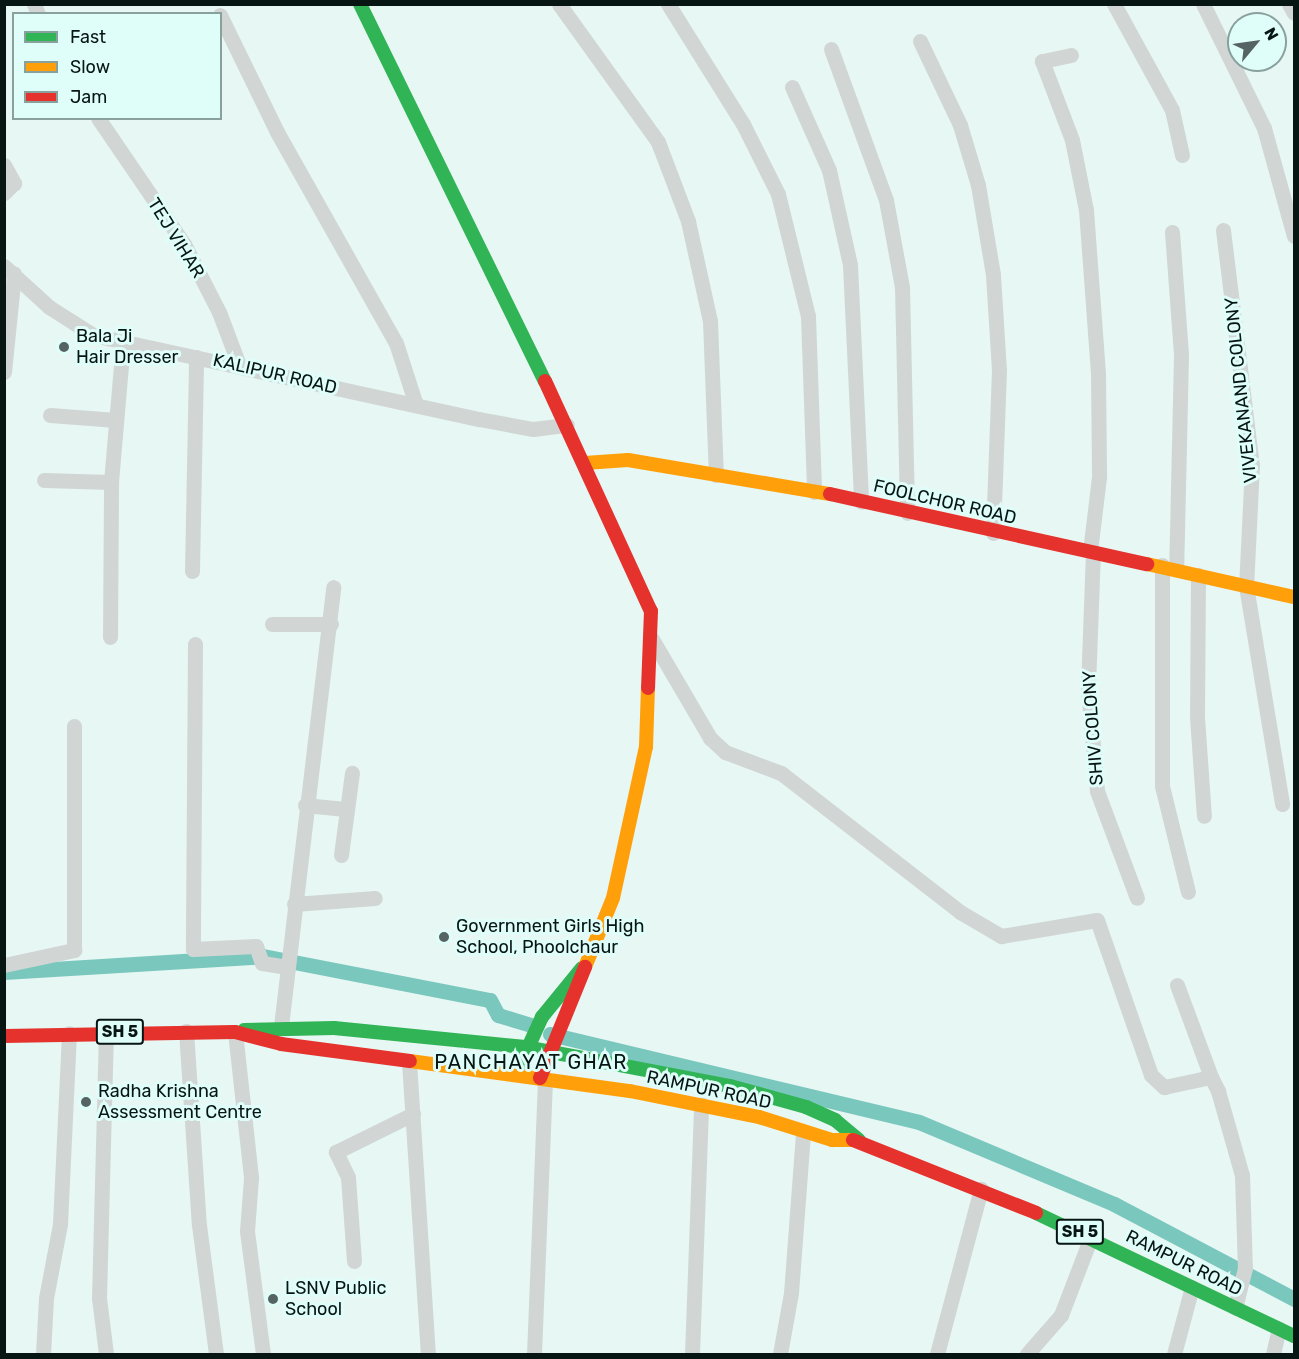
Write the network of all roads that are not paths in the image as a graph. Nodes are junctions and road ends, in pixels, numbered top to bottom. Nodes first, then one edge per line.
1 (360, 4) edge
2 (559, 4) edge
3 (668, 4) edge
4 (1114, 4) edge
5 (1203, 4) edge
6 (1289, 4) edge
7 (1294, 13) edge
8 (222, 18) edge
9 (920, 41) dead end
10 (831, 49) dead end
11 (1071, 55) dead end
12 (792, 87) dead end
13 (99, 120) edge
14 (1182, 154) dead end
15 (4, 165) edge
16 (4, 193) edge
17 (1223, 230) dead end
18 (1172, 232) dead end
19 (1294, 236) edge
20 (9, 270) edge
21 (123, 342) junction
22 (196, 357) junction
23 (239, 365) junction
24 (4, 372) edge
25 (415, 402) junction
26 (50, 415) dead end
27 (116, 420) junction
28 (567, 425) junction
29 (585, 463) junction
30 (716, 475) junction
31 (44, 480) dead end
32 (111, 482) junction
33 (814, 492) junction
34 (861, 502) junction
35 (908, 513) junction
36 (993, 533) junction
37 (1091, 551) junction
38 (1169, 567) junction
39 (192, 572) dead end
40 (1198, 575) junction
41 (1246, 586) junction
42 (333, 587) dead end
43 (1294, 597) edge
44 (272, 624) dead end
45 (331, 624) junction
46 (110, 636) dead end
47 (652, 639) junction
48 (195, 644) dead end
49 (74, 726) dead end
50 (352, 773) dead end
51 (1282, 804) dead end
52 (304, 805) junction
53 (345, 809) junction
54 (1204, 816) dead end
55 (341, 855) dead end
56 (1188, 892) dead end
57 (375, 898) dead end
58 (1137, 898) dead end
59 (294, 904) junction
60 (287, 961) junction
61 (590, 961) junction
62 (4, 965) edge
63 (1177, 986) dead end
64 (281, 1026) junction
65 (186, 1031) junction
66 (106, 1032) junction
67 (235, 1032) junction
68 (69, 1033) junction
69 (4, 1035) edge
70 (525, 1047) junction
71 (552, 1052) junction
72 (409, 1062) junction
73 (516, 1074) junction
74 (1211, 1077) junction
75 (542, 1078) junction
76 (701, 1104) junction
77 (413, 1114) junction
78 (803, 1133) junction
79 (859, 1140) junction
80 (981, 1189) junction
81 (1090, 1237) junction
82 (354, 1261) dead end
83 (1192, 1287) junction
84 (1235, 1308) junction
85 (1279, 1329) junction
86 (1294, 1336) edge
87 (43, 1354) edge
88 (106, 1354) edge
89 (216, 1354) edge
90 (263, 1354) edge
91 (428, 1354) edge
92 (534, 1354) edge
93 (692, 1354) edge
94 (780, 1354) edge
95 (937, 1354) edge
96 (1027, 1354) edge
97 (1174, 1354) edge
98 (1273, 1354) edge

1 - 28 main road
2 - 30 street
3 - 33 street
4 - 14 street
5 - 19 street
6 - 7 street
8 - 25 street
9 - 36 street
10 - 35 street
11 - 37 street, SHIV COLONY
12 - 34 street
13 - 23 street, TEJ VIHAR
15 - 16 street
17 - 41 street, VIVEKANAND COLONY
18 - 38 street
20 - 21 street, KALIPUR ROAD
20 - 24 street
21 - 22 street, KALIPUR ROAD
21 - 27 street
22 - 23 street, KALIPUR ROAD
22 - 39 street
23 - 25 street, KALIPUR ROAD
25 - 28 street, KALIPUR ROAD
26 - 27 street
27 - 32 street
28 - 29 main road
29 - 30 main road, FOOLCHOR ROAD
29 - 47 main road
30 - 33 main road, FOOLCHOR ROAD
31 - 32 street
32 - 46 street
33 - 34 main road, FOOLCHOR ROAD
34 - 35 main road, FOOLCHOR ROAD
35 - 36 main road, FOOLCHOR ROAD
36 - 37 main road, FOOLCHOR ROAD
37 - 38 main road, FOOLCHOR ROAD
37 - 58 street, SHIV COLONY
38 - 40 main road, FOOLCHOR ROAD
38 - 56 street
40 - 41 main road, FOOLCHOR ROAD
40 - 54 street
41 - 43 main road, FOOLCHOR ROAD
41 - 51 street, VIVEKANAND COLONY
42 - 45 street
44 - 45 street
45 - 52 street
47 - 61 main road
47 - 74 street
48 - 60 street
49 - 62 street
50 - 53 street
52 - 53 street
52 - 59 street
53 - 55 street
57 - 59 street
59 - 60 street
60 - 64 street
61 - 70 main road
61 - 71 main road
63 - 74 street
64 - 67 main road
64 - 70 main road
65 - 66 main road, RAMPUR ROAD / SH 5
65 - 67 main road, RAMPUR ROAD / SH 5
65 - 89 street
66 - 68 main road, RAMPUR ROAD / SH 5
66 - 88 street
67 - 72 main road, RAMPUR ROAD / SH 5
67 - 90 street
68 - 69 main road, RAMPUR ROAD / SH 5
68 - 87 street
70 - 71 main road
70 - 73 main road
71 - 75 main road
71 - 79 main road
72 - 73 main road, RAMPUR ROAD / SH 5
72 - 77 street
73 - 75 main road, RAMPUR ROAD / SH 5
74 - 84 street
75 - 76 main road, RAMPUR ROAD / SH 5
75 - 92 street
76 - 78 main road, RAMPUR ROAD / SH 5
76 - 93 street
77 - 82 street
77 - 91 street
78 - 79 main road, RAMPUR ROAD / SH 5
78 - 94 street
79 - 80 main road, RAMPUR ROAD / SH 5
80 - 81 main road, RAMPUR ROAD / SH 5
80 - 95 street
81 - 83 main road, RAMPUR ROAD / SH 5
81 - 96 street
83 - 84 main road, RAMPUR ROAD / SH 5
83 - 97 street
84 - 85 main road, RAMPUR ROAD / SH 5
85 - 86 main road, RAMPUR ROAD / SH 5
85 - 98 street

